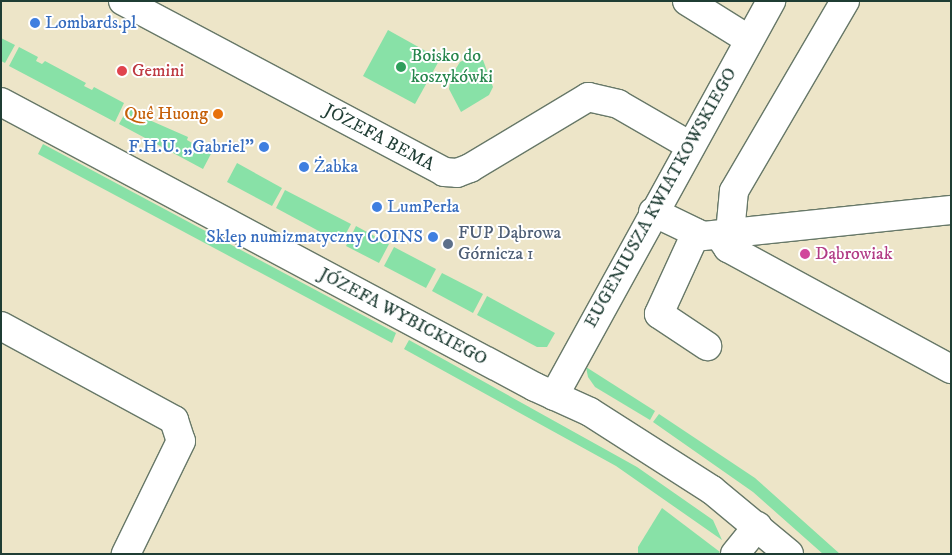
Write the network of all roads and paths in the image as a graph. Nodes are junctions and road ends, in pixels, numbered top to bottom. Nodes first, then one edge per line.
1 (122, 1) edge
2 (687, 1) edge
3 (771, 1) edge
4 (845, 1) edge
5 (748, 39) junction
6 (1, 102) edge
7 (689, 146) junction
8 (951, 210) edge
9 (653, 212) junction
10 (715, 234) junction
11 (1, 326) edge
12 (707, 346) dead end
13 (951, 370) edge
14 (554, 396) junction
15 (758, 526) junction
16 (126, 554) edge
17 (735, 554) edge
18 (789, 554) edge

1 - 7 street, JÓZEFA BEMA
2 - 5 street
3 - 5 street, EUGENIUSZA KWIATKOWSKIEGO
4 - 10 street
5 - 7 street, EUGENIUSZA KWIATKOWSKIEGO
6 - 14 street, JÓZEFA WYBICKIEGO
7 - 9 street, EUGENIUSZA KWIATKOWSKIEGO
8 - 10 street
9 - 10 street
9 - 14 street, EUGENIUSZA KWIATKOWSKIEGO
10 - 12 street
10 - 13 street
11 - 16 street
14 - 15 street, JÓZEFA WYBICKIEGO
15 - 17 street
15 - 18 street, JÓZEFA WYBICKIEGO

